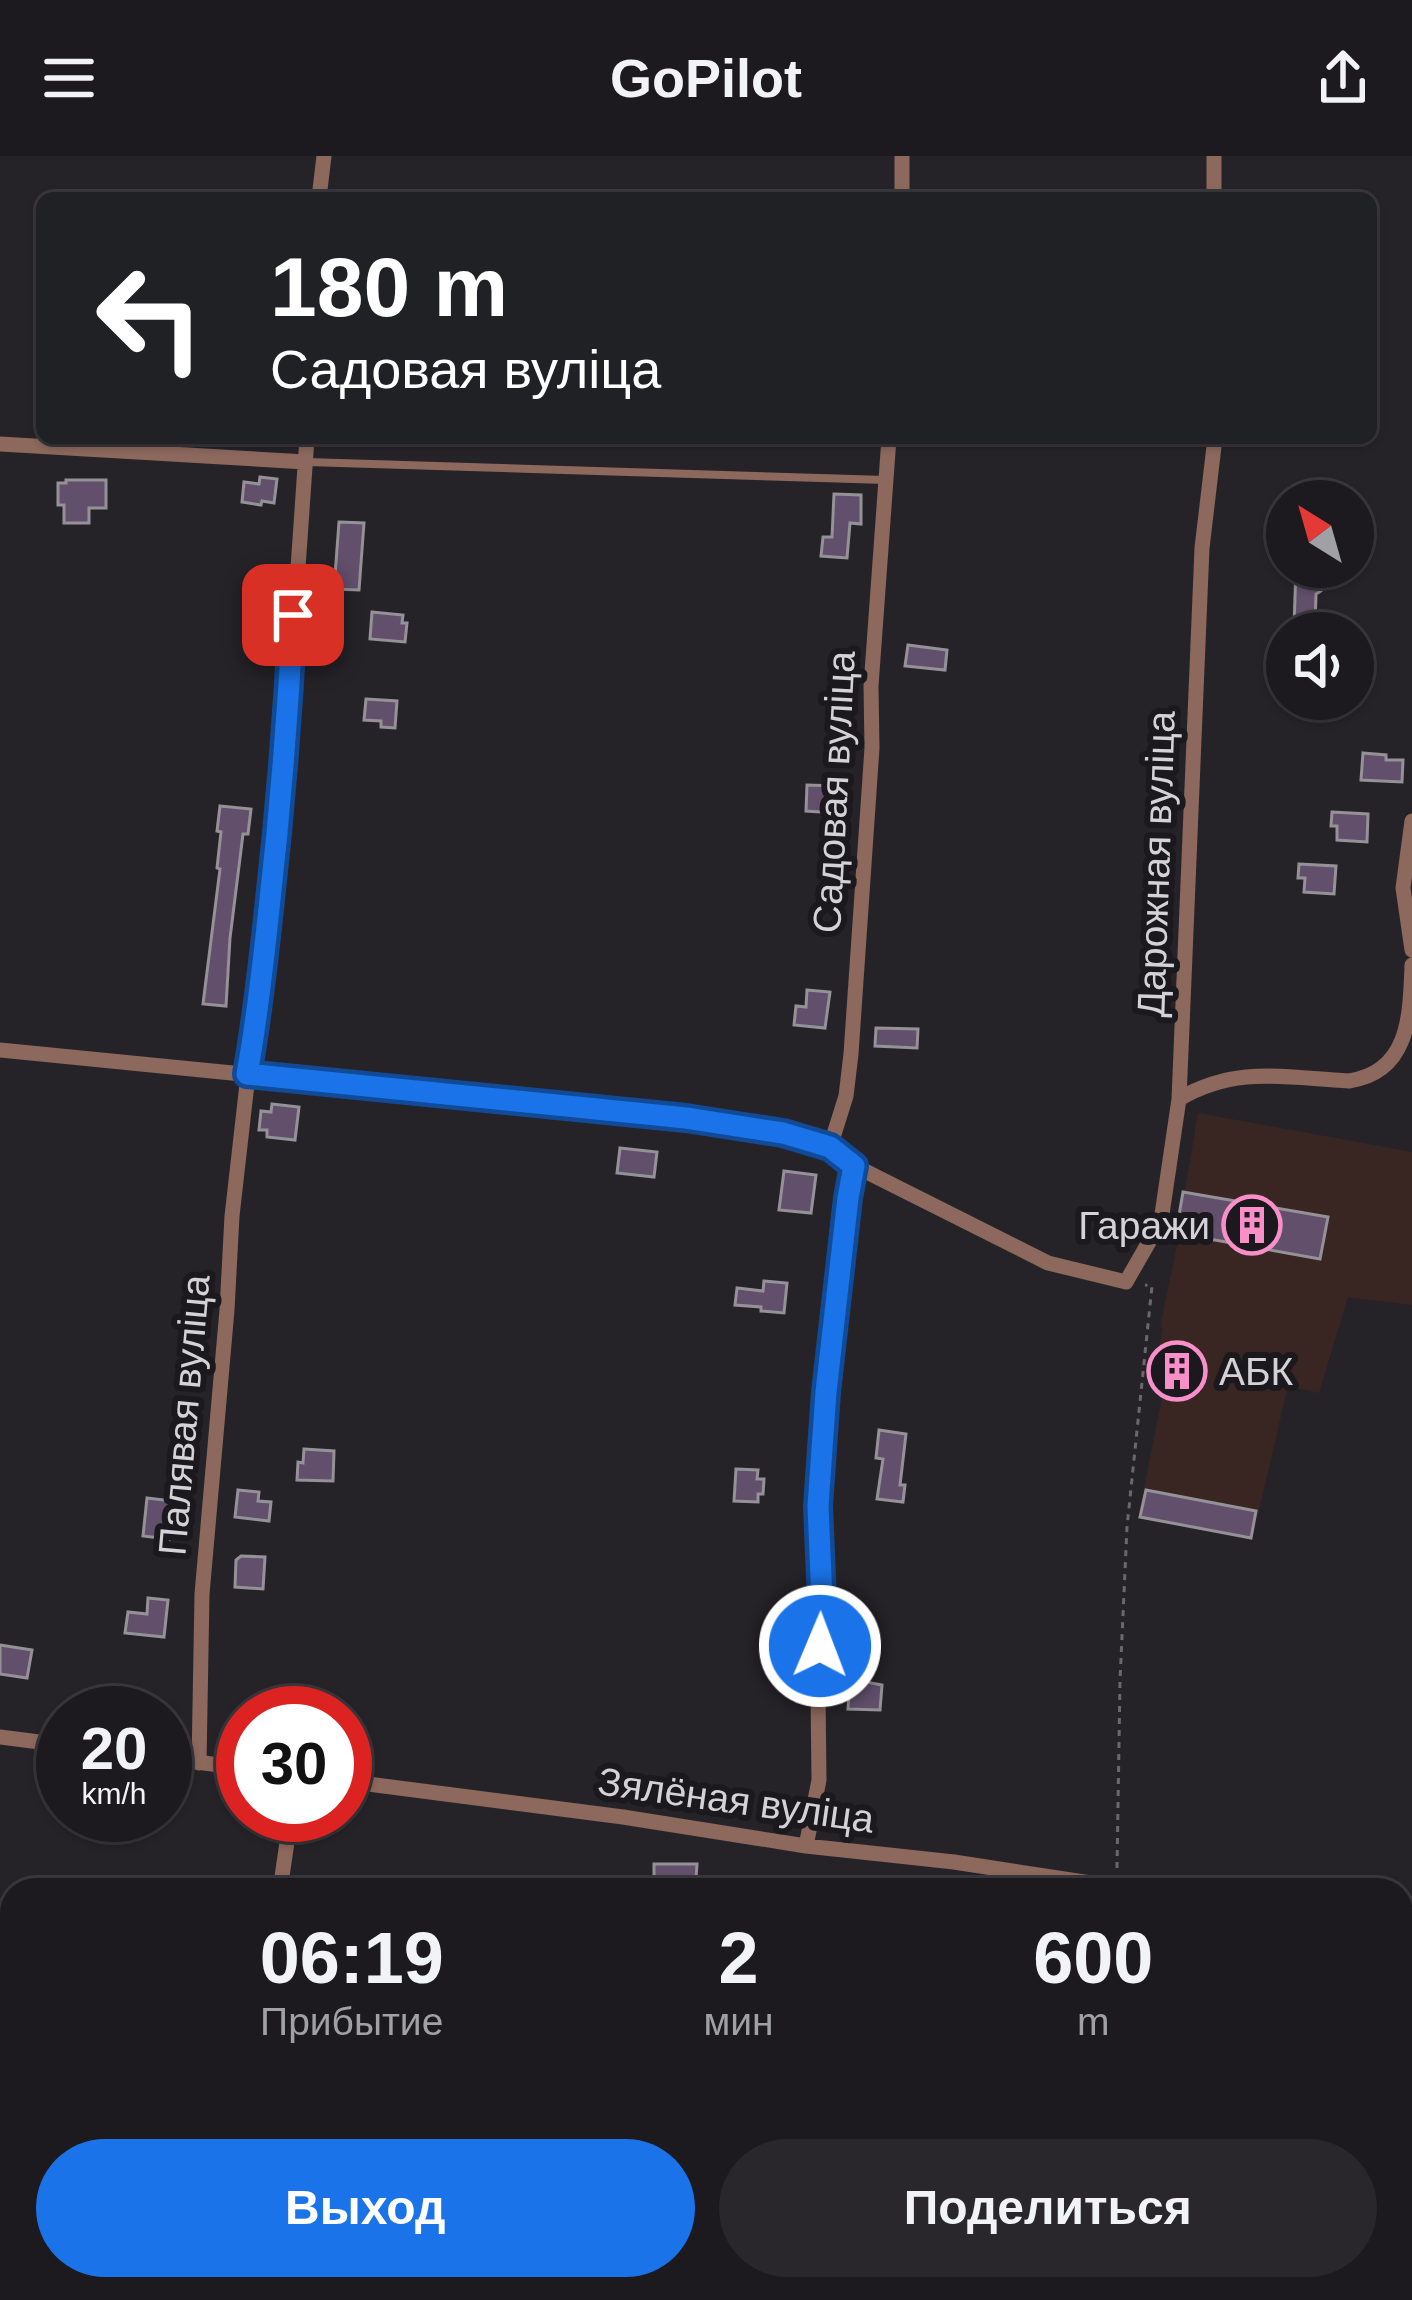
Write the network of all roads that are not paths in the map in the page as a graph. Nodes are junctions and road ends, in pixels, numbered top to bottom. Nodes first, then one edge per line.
1 (324, 156) edge
2 (902, 156) edge
3 (1214, 156) edge
4 (320, 192) edge
5 (902, 192) edge
6 (1214, 192) edge
7 (0, 444) edge
8 (307, 444) edge
9 (890, 444) edge
10 (1214, 444) edge
11 (306, 462) junction
12 (887, 480) junction
13 (1412, 821) edge
14 (1412, 950) edge
15 (1412, 965) edge
16 (0, 1050) edge
17 (247, 1074) junction
18 (1179, 1099) junction
19 (830, 1147) junction
20 (854, 1166) junction
21 (0, 1737) edge
22 (36, 1742) edge
23 (192, 1761) edge
24 (199, 1762) junction
25 (216, 1764) edge
26 (372, 1784) edge
27 (286, 1842) edge
28 (806, 1846) junction
29 (282, 1878) edge
30 (1051, 1878) edge

1 - 4 street
2 - 5 street
3 - 6 street
7 - 11 street
8 - 11 street, Палявая вуліца
9 - 12 street, Садовая вуліца
10 - 18 street, Дарожная вуліца
11 - 12 lane
11 - 17 street, Палявая вуліца
12 - 19 street, Садовая вуліца
13 - 14 street
15 - 18 street
16 - 17 street
17 - 19 street
17 - 24 street, Палявая вуліца
18 - 20 street, Дарожная вуліца
19 - 20 street
20 - 28 street
21 - 22 street
23 - 24 street
24 - 25 street
26 - 28 street, Зялёная вуліца
27 - 29 street
28 - 30 street, Зялёная вуліца

